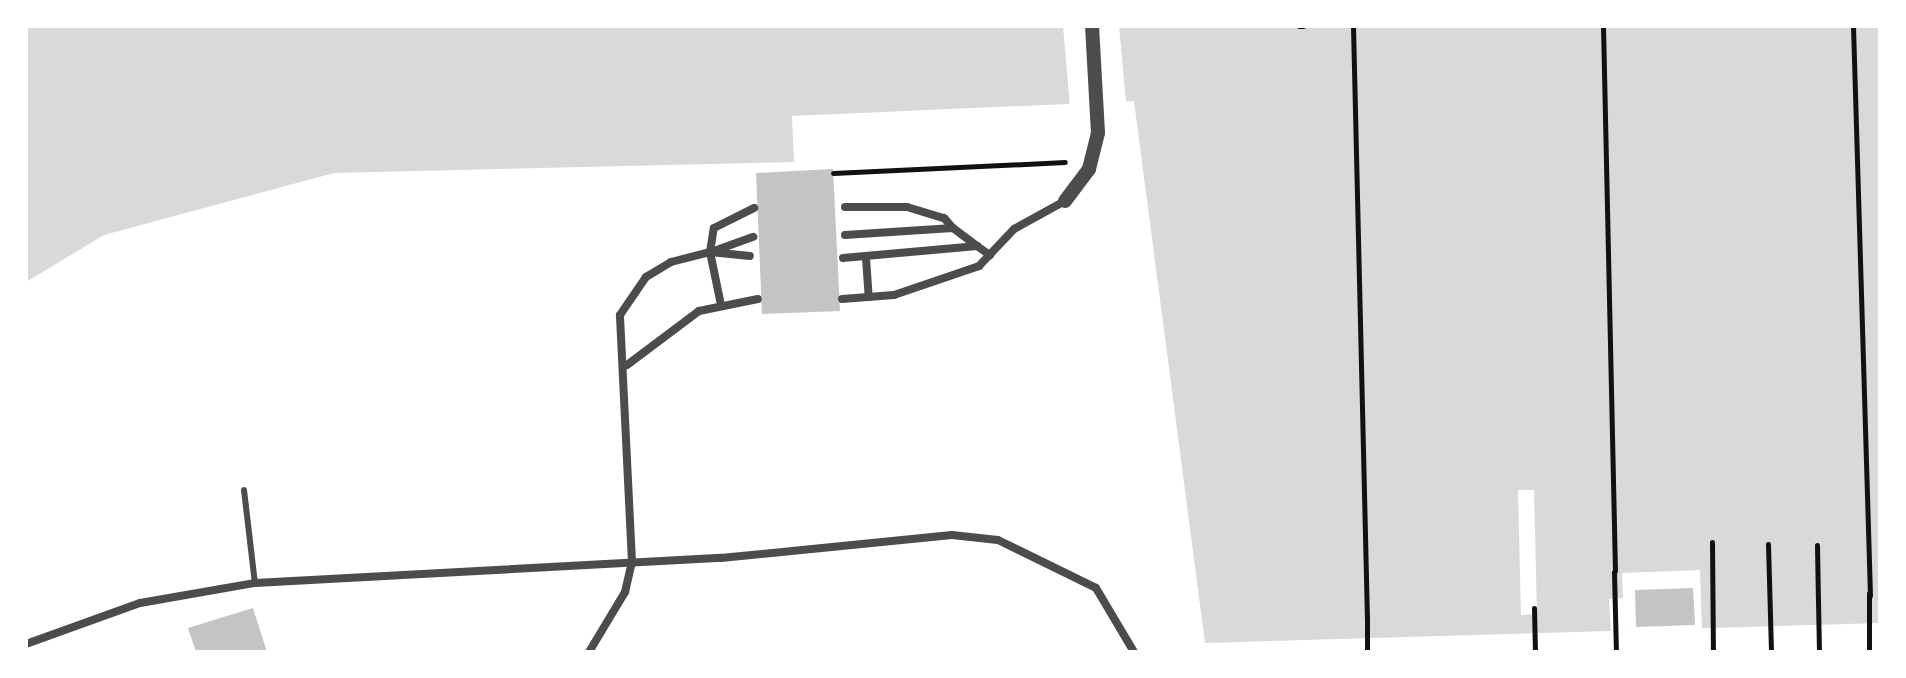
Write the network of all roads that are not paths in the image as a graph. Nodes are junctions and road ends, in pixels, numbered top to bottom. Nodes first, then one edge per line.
1 (1092, 26) edge
2 (1065, 201) joint
3 (845, 207) dead end
4 (754, 208) dead end
5 (953, 228) junction
6 (845, 235) dead end
7 (753, 237) dead end
8 (977, 246) junction
9 (710, 252) junction
10 (990, 255) junction
11 (750, 256) dead end
12 (843, 258) dead end
13 (866, 258) junction
14 (869, 297) junction
15 (758, 299) dead end
16 (842, 299) dead end
17 (721, 305) junction
18 (627, 365) junction
19 (244, 490) dead end
20 (632, 562) junction
21 (255, 583) junction
22 (26, 644) edge
23 (589, 652) edge
24 (1134, 652) edge

1 - 2 street
2 - 10 street
3 - 5 street
4 - 9 street
5 - 6 street
5 - 8 street
7 - 9 street
8 - 10 street
8 - 13 street
9 - 11 street
9 - 17 street
9 - 18 street
10 - 14 street
12 - 13 street
13 - 14 street
14 - 16 street
15 - 17 street
17 - 18 street
18 - 20 street
19 - 21 lane
20 - 21 street
20 - 23 street
20 - 24 street
21 - 22 street

